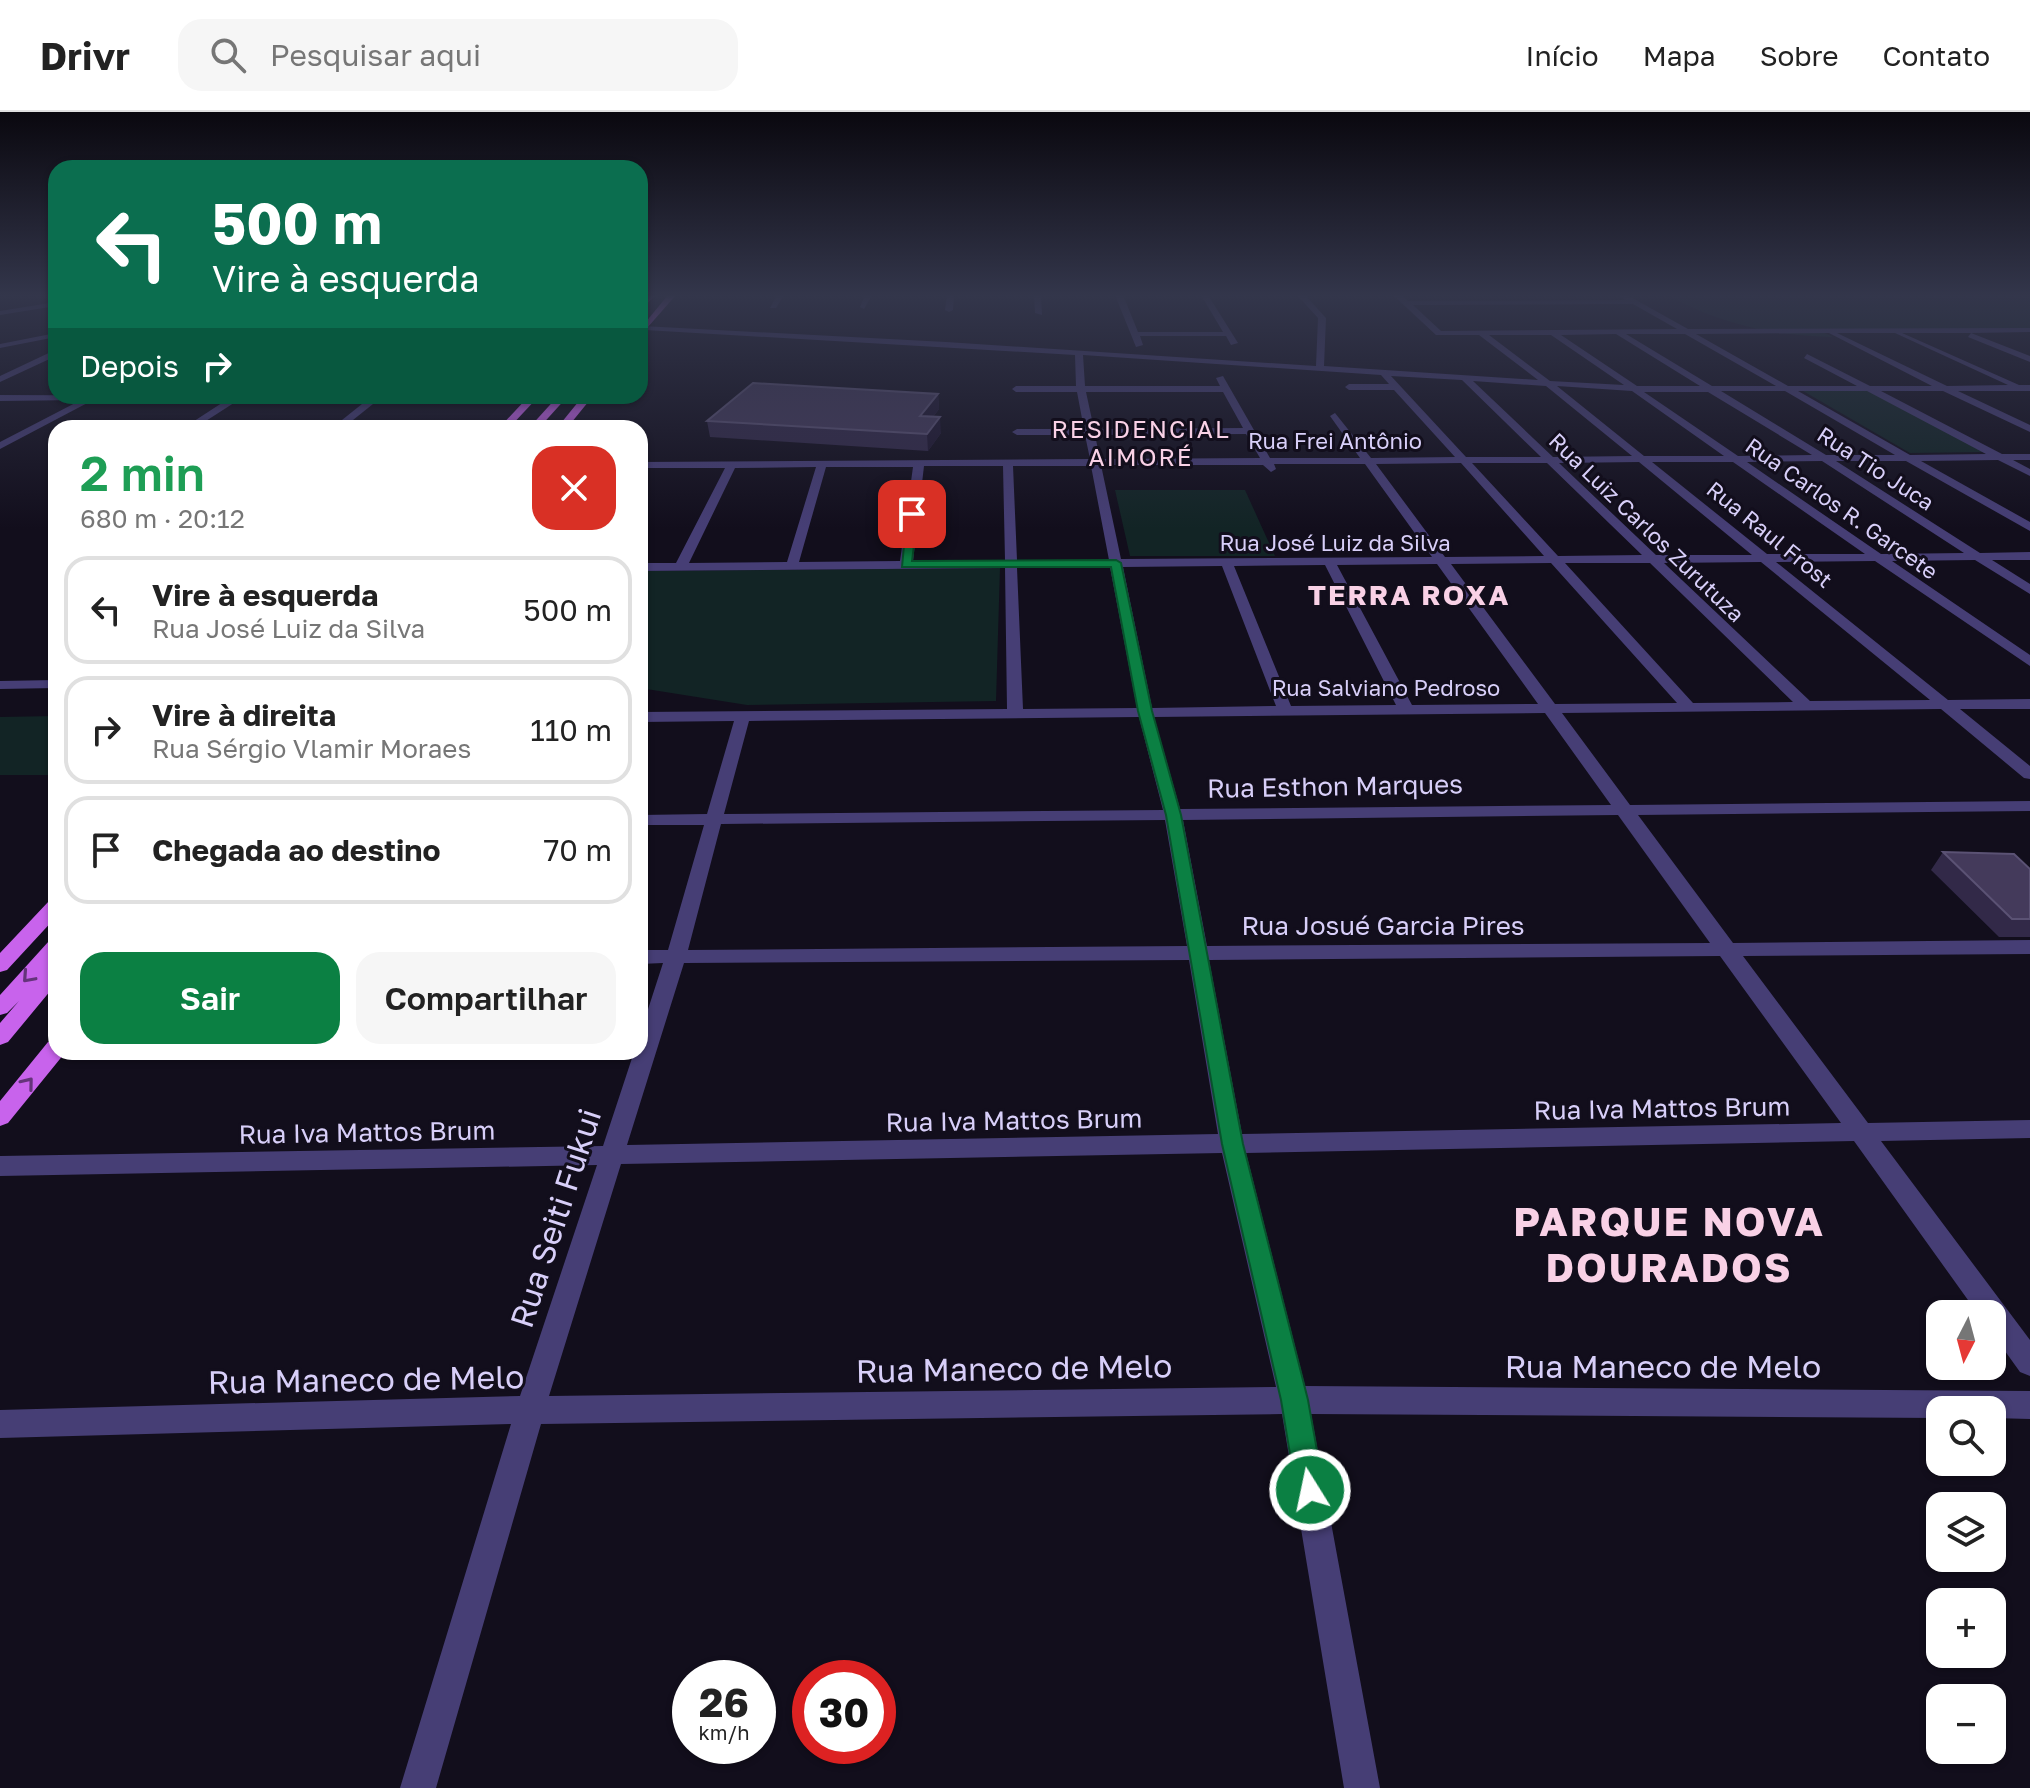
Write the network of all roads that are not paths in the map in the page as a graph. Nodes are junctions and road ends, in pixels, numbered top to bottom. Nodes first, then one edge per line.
1 (1080, 373) edge
2 (1217, 373) edge
3 (1384, 373) edge
4 (1418, 373) edge
5 (1534, 373) edge
6 (1615, 373) edge
7 (1687, 373) edge
8 (1760, 373) edge
9 (1839, 373) edge
10 (1913, 373) edge
11 (1989, 373) edge
12 (1463, 376) junction
13 (1546, 382) junction
14 (2011, 383) junction
15 (1634, 386) junction
16 (1709, 386) junction
17 (1782, 386) junction
18 (1863, 386) junction
19 (1940, 386) junction
20 (1349, 387) dead end
21 (1395, 387) junction
22 (2028, 388) edge
23 (1016, 389) dead end
24 (1081, 389) junction
25 (1226, 389) junction
26 (48, 397) edge
27 (0, 398) edge
28 (79, 404) edge
29 (226, 404) edge
30 (368, 404) edge
31 (527, 404) edge
32 (554, 404) edge
33 (582, 404) edge
34 (1335, 416) dead end
35 (48, 420) edge
36 (49, 420) edge
37 (201, 420) edge
38 (348, 420) edge
39 (512, 420) edge
40 (536, 420) edge
41 (568, 420) edge
42 (2030, 429) edge
43 (1249, 431) junction
44 (1017, 432) dead end
45 (1089, 432) junction
46 (0, 446) edge
47 (1907, 457) junction
48 (1999, 457) junction
49 (2030, 457) edge
50 (1736, 458) junction
51 (1824, 458) junction
52 (1546, 459) junction
53 (1642, 459) junction
54 (1368, 460) junction
55 (1462, 460) junction
56 (1266, 461) junction
57 (1008, 462) junction
58 (1095, 462) junction
59 (919, 463) junction
60 (732, 464) junction
61 (822, 464) junction
62 (648, 465) edge
63 (1272, 472) dead end
64 (2030, 473) edge
65 (2030, 527) edge
66 (1972, 555) junction
67 (2030, 556) edge
68 (1878, 558) junction
69 (1767, 559) junction
70 (1555, 560) junction
71 (1652, 560) junction
72 (1442, 561) junction
73 (1329, 562) junction
74 (1116, 563) junction
75 (1227, 563) junction
76 (1011, 564) junction
77 (906, 565) junction
78 (681, 566) junction
79 (792, 566) junction
80 (648, 567) edge
81 (2030, 590) edge
82 (2030, 662) edge
83 (48, 684) edge
84 (0, 685) edge
85 (2030, 704) edge
86 (1948, 705) junction
87 (1806, 706) junction
88 (1689, 707) junction
89 (1550, 708) junction
90 (1406, 709) junction
91 (1285, 710) junction
92 (1145, 711) junction
93 (1015, 713) junction
94 (743, 715) junction
95 (648, 717) edge
96 (2030, 774) edge
97 (2030, 806) edge
98 (1625, 808) junction
99 (1173, 815) junction
100 (716, 819) junction
101 (648, 820) edge
102 (48, 914) edge
103 (2030, 947) edge
104 (1199, 951) junction
105 (1728, 951) junction
106 (48, 955) edge
107 (676, 956) junction
108 (648, 957) edge
109 (0, 965) edge
110 (48, 980) edge
111 (0, 1008) edge
112 (0, 1037) edge
113 (648, 1040) edge
114 (48, 1058) edge
115 (642, 1060) edge
116 (0, 1117) edge
117 (2030, 1129) edge
118 (1861, 1132) junction
119 (1232, 1144) junction
120 (610, 1155) junction
121 (0, 1166) edge
122 (2030, 1363) edge
123 (1294, 1400) junction
124 (2030, 1405) edge
125 (530, 1410) junction
126 (0, 1424) edge
127 (418, 1788) edge
128 (1362, 1788) edge

1 - 24 street
2 - 25 street
3 - 21 street
4 - 12 street
5 - 13 street, Rua Raul Frost
6 - 15 street, Rua Carlos R. Garcete
7 - 16 street, Rua Tio Juca
8 - 17 street
9 - 18 street
10 - 19 street
11 - 14 street
12 - 13 street
12 - 52 street, Rua Luiz Carlos Zurutuza
13 - 15 street
13 - 53 street, Rua Raul Frost
14 - 19 street
14 - 22 street
15 - 16 street
15 - 50 street, Rua Carlos R. Garcete
16 - 17 street
16 - 51 street, Rua Tio Juca
17 - 18 street
17 - 47 street
18 - 19 street
18 - 48 street
19 - 22 street
19 - 42 street
20 - 21 street
21 - 55 street
23 - 24 street
24 - 25 street
24 - 45 street
25 - 43 street
26 - 27 street
28 - 36 street
29 - 37 street
30 - 38 street
31 - 39 main road
32 - 40 main road
33 - 41 main road
34 - 54 street
35 - 46 street
43 - 45 street
43 - 56 street
44 - 45 street
45 - 58 street
47 - 48 street, Rua Frei Antônio
47 - 51 street, Rua Frei Antônio
47 - 65 street
48 - 49 street, Rua Frei Antônio
48 - 64 street
50 - 51 street, Rua Frei Antônio
50 - 53 street, Rua Frei Antônio
50 - 68 street, Rua Carlos R. Garcete
51 - 66 street, Rua Tio Juca
52 - 53 street, Rua Frei Antônio
52 - 55 street, Rua Frei Antônio
52 - 71 street, Rua Luiz Carlos Zurutuza
53 - 69 street, Rua Raul Frost
54 - 55 street, Rua Frei Antônio
54 - 56 street, Rua Frei Antônio
54 - 72 street
55 - 70 street
56 - 58 street, Rua Frei Antônio
56 - 63 street
57 - 58 street, Rua Frei Antônio
57 - 59 street, Rua Frei Antônio
57 - 76 street
58 - 74 street
59 - 61 street, Rua Frei Antônio
59 - 77 street
60 - 61 street, Rua Frei Antônio
60 - 62 street, Rua Frei Antônio
60 - 78 street
61 - 79 street
66 - 67 street, Rua José Luiz da Silva
66 - 68 street, Rua José Luiz da Silva
66 - 81 street, Rua Tio Juca
68 - 69 street, Rua José Luiz da Silva
68 - 82 street, Rua Carlos R. Garcete
69 - 71 street, Rua José Luiz da Silva
69 - 86 street, Rua Raul Frost
70 - 71 street, Rua José Luiz da Silva
70 - 72 street, Rua José Luiz da Silva
70 - 88 street
71 - 87 street, Rua Luiz Carlos Zurutuza
72 - 73 street, Rua José Luiz da Silva
72 - 89 street
73 - 75 street, Rua José Luiz da Silva
73 - 90 street
74 - 75 street, Rua José Luiz da Silva
74 - 76 street, Rua José Luiz da Silva
74 - 92 street
75 - 91 street
76 - 77 street, Rua José Luiz da Silva
76 - 93 street
77 - 79 street, Rua José Luiz da Silva
78 - 79 street, Rua José Luiz da Silva
78 - 80 street, Rua José Luiz da Silva
83 - 84 street
85 - 86 street, Rua Salviano Pedroso
86 - 87 street, Rua Salviano Pedroso
86 - 96 street, Rua Raul Frost
87 - 88 street, Rua Salviano Pedroso
88 - 89 street, Rua Salviano Pedroso
89 - 90 street, Rua Salviano Pedroso
89 - 98 street
90 - 91 street, Rua Salviano Pedroso
91 - 92 street, Rua Salviano Pedroso
92 - 93 street, Rua Salviano Pedroso
92 - 99 street
93 - 94 street, Rua Salviano Pedroso
94 - 95 street, Rua Salviano Pedroso
94 - 100 street, Rua Seiti Fukui
97 - 98 street, Rua Esthon Marques
98 - 99 street, Rua Esthon Marques
98 - 105 street
99 - 100 street, Rua Esthon Marques
99 - 104 street
100 - 101 street, Rua Esthon Marques
100 - 107 street, Rua Seiti Fukui
102 - 109 main road
103 - 105 street, Rua Josué Garcia Pires
104 - 105 street, Rua Josué Garcia Pires
104 - 107 street, Rua Josué Garcia Pires
104 - 119 street
105 - 118 street
106 -> 111 main road
107 - 108 street, Rua Josué Garcia Pires
107 - 113 street, Rua Seiti Fukui
110 - 112 main road
116 -> 114 main road
115 - 120 street, Rua Seiti Fukui
117 - 118 street, Rua Iva Mattos Brum
118 - 119 street, Rua Iva Mattos Brum
118 - 122 street
119 - 120 street, Rua Iva Mattos Brum
119 - 123 street
120 - 121 street, Rua Iva Mattos Brum
120 - 125 street, Rua Seiti Fukui
123 - 124 street, Rua Maneco de Melo
123 - 125 street, Rua Maneco de Melo
123 - 128 street
125 - 126 street, Rua Maneco de Melo
125 - 127 street, Rua Seiti Fukui

